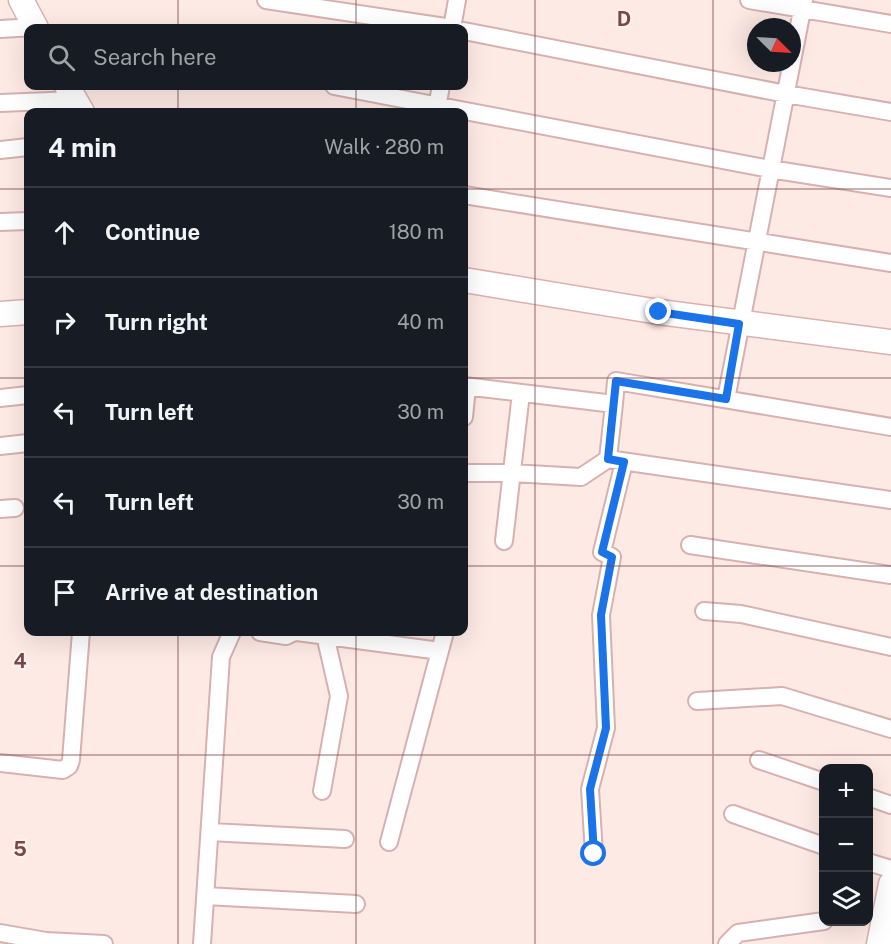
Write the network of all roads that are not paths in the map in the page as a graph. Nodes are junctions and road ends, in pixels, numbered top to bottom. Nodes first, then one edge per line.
1 (21, 0) edge
2 (266, 0) edge
3 (457, 0) edge
4 (749, 0) edge
5 (803, 5) edge
6 (34, 24) edge
7 (425, 24) edge
8 (453, 24) edge
9 (891, 24) edge
10 (24, 28) edge
11 (0, 29) edge
12 (468, 32) edge
13 (352, 90) edge
14 (440, 90) edge
15 (786, 94) junction
16 (75, 100) edge
17 (0, 103) edge
18 (433, 108) edge
19 (437, 108) edge
20 (891, 112) edge
21 (468, 115) edge
22 (24, 147) edge
23 (0, 150) edge
24 (770, 169) junction
25 (891, 188) edge
26 (468, 196) edge
27 (24, 220) edge
28 (0, 222) edge
29 (758, 242) junction
30 (891, 263) edge
31 (468, 281) edge
32 (24, 312) edge
33 (0, 314) edge
34 (739, 324) junction
35 (891, 342) edge
36 (468, 387) edge
37 (521, 393) junction
38 (24, 395) edge
39 (0, 398) edge
40 (726, 399) junction
41 (614, 404) junction
42 (891, 427) edge
43 (24, 443) edge
44 (0, 446) edge
45 (616, 460) junction
46 (468, 473) edge
47 (512, 473) junction
48 (891, 500) edge
49 (504, 541) dead end
50 (690, 545) dead end
51 (891, 575) edge
52 (704, 611) dead end
53 (81, 636) edge
54 (230, 636) edge
55 (325, 636) edge
56 (332, 636) edge
57 (444, 636) edge
58 (891, 647) edge
59 (440, 651) junction
60 (697, 701) dead end
61 (891, 729) edge
62 (759, 760) dead end
63 (0, 763) edge
64 (819, 780) edge
65 (322, 791) dead end
66 (873, 799) edge
67 (891, 805) edge
68 (734, 814) dead end
69 (210, 832) junction
70 (345, 839) dead end
71 (389, 842) dead end
72 (819, 844) edge
73 (594, 854) dead end
74 (873, 863) edge
75 (891, 869) edge
76 (891, 885) edge
77 (206, 896) junction
78 (356, 904) dead end
79 (882, 912) edge
80 (819, 922) edge
81 (0, 933) edge
82 (104, 944) edge
83 (202, 944) edge
84 (727, 944) edge
85 (879, 944) edge

1 - 6 street
2 - 7 street
3 - 8 street
4 - 5 street
5 - 9 street
5 - 15 street
10 - 11 street
12 - 15 street
13 - 18 street
14 - 19 street
15 - 20 street
15 - 24 street
16 - 17 street
21 - 24 street
22 - 23 street
24 - 25 street
24 - 29 street
26 - 29 street
27 - 28 street
29 - 30 street
29 - 34 street
31 - 34 street
32 - 33 street
34 - 35 street
34 - 40 street
36 - 37 street
37 - 41 street
37 - 47 street
38 - 39 street
40 - 41 street
40 - 42 street
41 - 45 street
43 - 44 street
45 - 47 street
45 - 48 street
45 - 73 street
46 - 47 street
47 - 49 street
50 - 51 street
52 - 58 street
53 - 63 street
54 - 69 street
55 - 65 street
56 - 59 street
57 - 59 street
59 - 71 street
60 - 61 street
62 - 64 street
66 - 67 street
68 - 72 street
69 - 70 street
69 - 77 street
74 - 75 street
76 - 79 street
77 - 78 street
77 - 83 street
79 - 85 street
80 - 84 street
81 - 82 street

